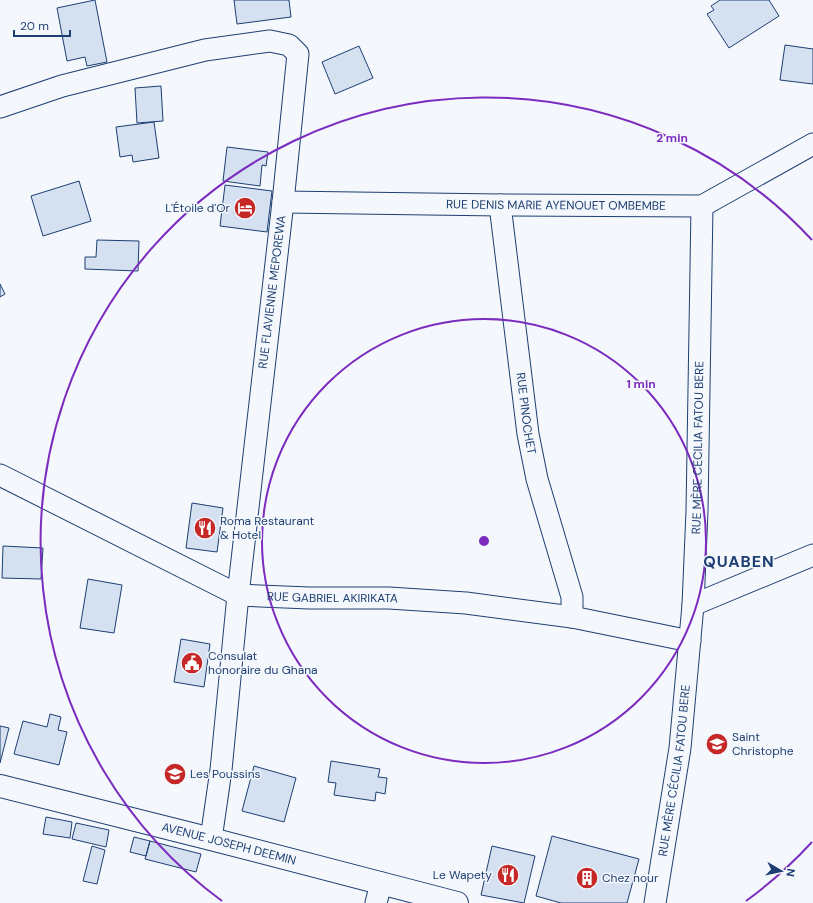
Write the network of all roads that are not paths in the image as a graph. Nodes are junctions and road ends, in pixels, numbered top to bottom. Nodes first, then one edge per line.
1 (0, 108) edge
2 (813, 144) edge
3 (283, 202) junction
4 (500, 206) junction
5 (702, 206) junction
6 (0, 475) edge
7 (813, 555) edge
8 (238, 595) junction
9 (693, 605) junction
10 (572, 617) junction
11 (690, 641) junction
12 (0, 786) edge
13 (211, 839) junction
14 (379, 893) edge
15 (457, 903) edge
16 (655, 903) edge

1 - 3 street, RUE FLAVIENNE MEPOREWA
2 - 5 street, RUE DENIS MARIE AYENOUET OMBEMBE
3 - 4 street, RUE DENIS MARIE AYENOUET OMBEMBE
3 - 8 street, RUE FLAVIENNE MEPOREWA
4 - 5 street, RUE DENIS MARIE AYENOUET OMBEMBE
4 - 10 street, RUE PINOCHET
5 - 9 street, RUE MÈRE CÉCILIA FATOU BERE
6 - 8 street, RUE GABRIEL AKIRIKATA
7 - 9 street
8 - 10 street, RUE GABRIEL AKIRIKATA
8 - 13 street, RUE FLAVIENNE MEPOREWA
9 - 11 street, RUE MÈRE CÉCILIA FATOU BERE
10 - 11 street, RUE GABRIEL AKIRIKATA
11 - 16 street, RUE MÈRE CÉCILIA FATOU BERE
12 - 13 main road, AVENUE JOSEPH DEEMIN
13 - 14 main road, AVENUE JOSEPH DEEMIN
14 - 15 main road, AVENUE JOSEPH DEEMIN

